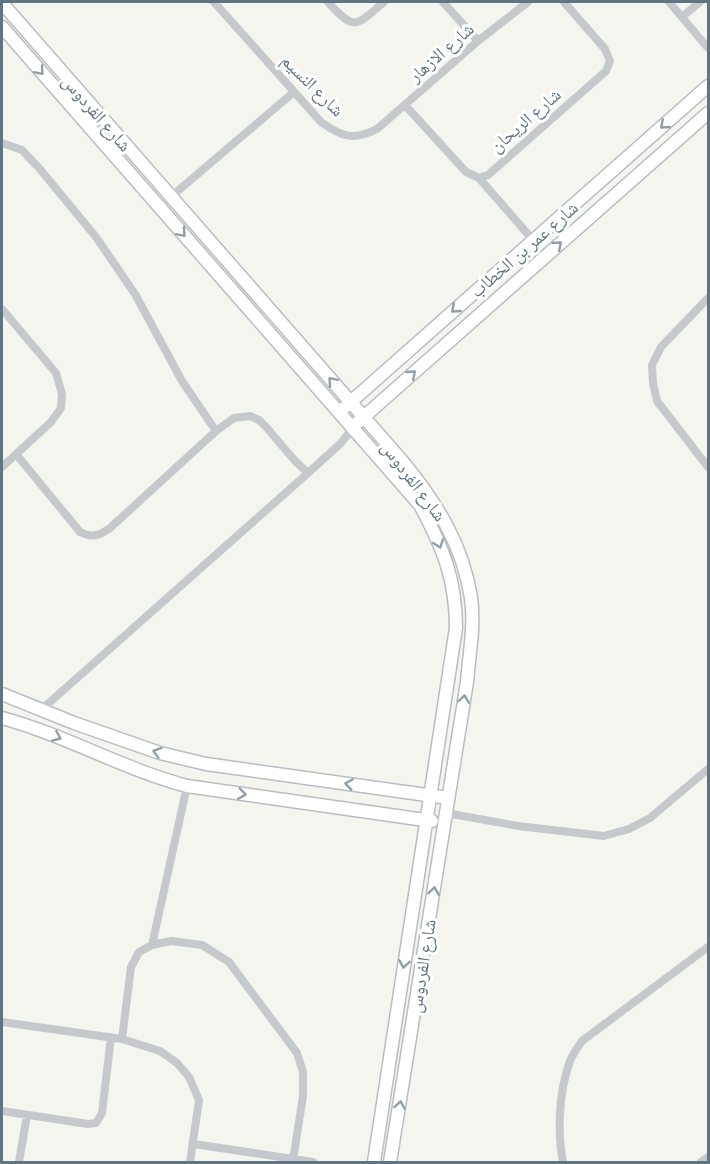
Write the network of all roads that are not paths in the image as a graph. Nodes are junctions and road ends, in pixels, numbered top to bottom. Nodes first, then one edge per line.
1 (214, 2) edge
2 (328, 2) edge
3 (384, 2) edge
4 (443, 2) edge
5 (528, 2) edge
6 (564, 2) edge
7 (669, 2) edge
8 (700, 2) edge
9 (2, 6) edge
10 (682, 16) junction
11 (2, 27) edge
12 (478, 41) junction
13 (708, 48) edge
14 (708, 86) edge
15 (294, 92) junction
16 (405, 105) junction
17 (708, 112) edge
18 (2, 143) edge
19 (635, 150) junction
20 (649, 165) junction
21 (479, 178) junction
22 (171, 197) junction
23 (159, 207) junction
24 (533, 240) junction
25 (234, 268) junction
26 (222, 279) junction
27 (708, 298) edge
28 (2, 309) edge
29 (350, 402) junction
30 (339, 412) junction
31 (363, 416) junction
32 (353, 428) junction
33 (216, 431) junction
34 (16, 454) junction
35 (2, 467) edge
36 (708, 467) edge
37 (308, 473) junction
38 (2, 694) edge
39 (41, 710) junction
40 (2, 718) edge
41 (435, 764) junction
42 (453, 767) junction
43 (708, 769) edge
44 (187, 786) junction
45 (384, 789) junction
46 (430, 795) junction
47 (448, 798) junction
48 (381, 814) junction
49 (445, 818) junction
50 (426, 820) junction
51 (423, 846) junction
52 (441, 848) junction
53 (152, 945) junction
54 (708, 947) edge
55 (2, 1022) edge
56 (111, 1037) junction
57 (122, 1038) junction
58 (2, 1111) edge
59 (27, 1115) junction
60 (194, 1144) junction
61 (708, 1157) edge
62 (281, 1160) edge
63 (293, 1160) junction
64 (19, 1162) edge
65 (190, 1162) edge
66 (313, 1162) edge
67 (374, 1162) edge
68 (390, 1162) edge
69 (563, 1162) edge
70 (701, 1162) edge

1 - 15 street, شارع النسيم
2 - 3 street
4 - 12 street
5 - 12 street, شارع الازهار
6 - 21 street, شارع الريحان
7 - 10 street
8 - 10 street
9 - 22 street, شارع الفردوس
10 - 13 street
11 -> 23 street, شارع الفردوس
12 - 16 street, شارع الازهار
14 -> 19 street, شارع عمر بن الخطاب
15 - 16 street, شارع النسيم
15 - 22 street
16 - 21 street
17 - 20 street, شارع عمر بن الخطاب
18 - 33 street
19 - 20 street
19 - 24 street, شارع عمر بن الخطاب
31 -> 20 street, شارع عمر بن الخطاب
21 - 24 street
22 - 23 street
22 - 25 street, شارع الفردوس
23 -> 26 street, شارع الفردوس
24 -> 29 street, شارع عمر بن الخطاب
25 - 26 street
29 -> 25 street, شارع الفردوس
26 - 30 street, شارع الفردوس
27 - 36 street
28 - 34 street
29 - 30 street, شارع عمر بن الخطاب
29 - 31 street, شارع الفردوس
30 - 32 street, شارع الفردوس
31 - 32 street, شارع عمر بن الخطاب
42 -> 31 street, شارع الفردوس
32 - 37 street
32 -> 41 street, شارع الفردوس
33 - 34 street
33 - 37 street
34 - 35 street
37 - 39 street
38 - 39 street
45 -> 39 street
40 -> 44 street
41 - 42 street
41 - 46 street, شارع الفردوس
42 - 47 street, شارع الفردوس
43 - 49 street
44 -> 48 street
44 - 53 street
45 - 46 street
45 - 48 street
46 - 47 street
46 - 50 street, شارع الفردوس
47 - 49 street, شارع الفردوس
48 - 50 street
49 - 50 street
49 - 52 street, شارع الفردوس
50 - 51 street, شارع الفردوس
51 - 52 street
51 -> 67 street, شارع الفردوس
68 -> 52 street, شارع الفردوس
53 - 57 street
53 - 63 street
54 - 69 street
55 - 56 street
56 - 57 street
56 - 59 street
57 - 60 street
58 - 59 street
59 - 64 street
60 - 62 street
60 - 65 street
61 - 70 street
62 - 63 street
63 - 66 street

